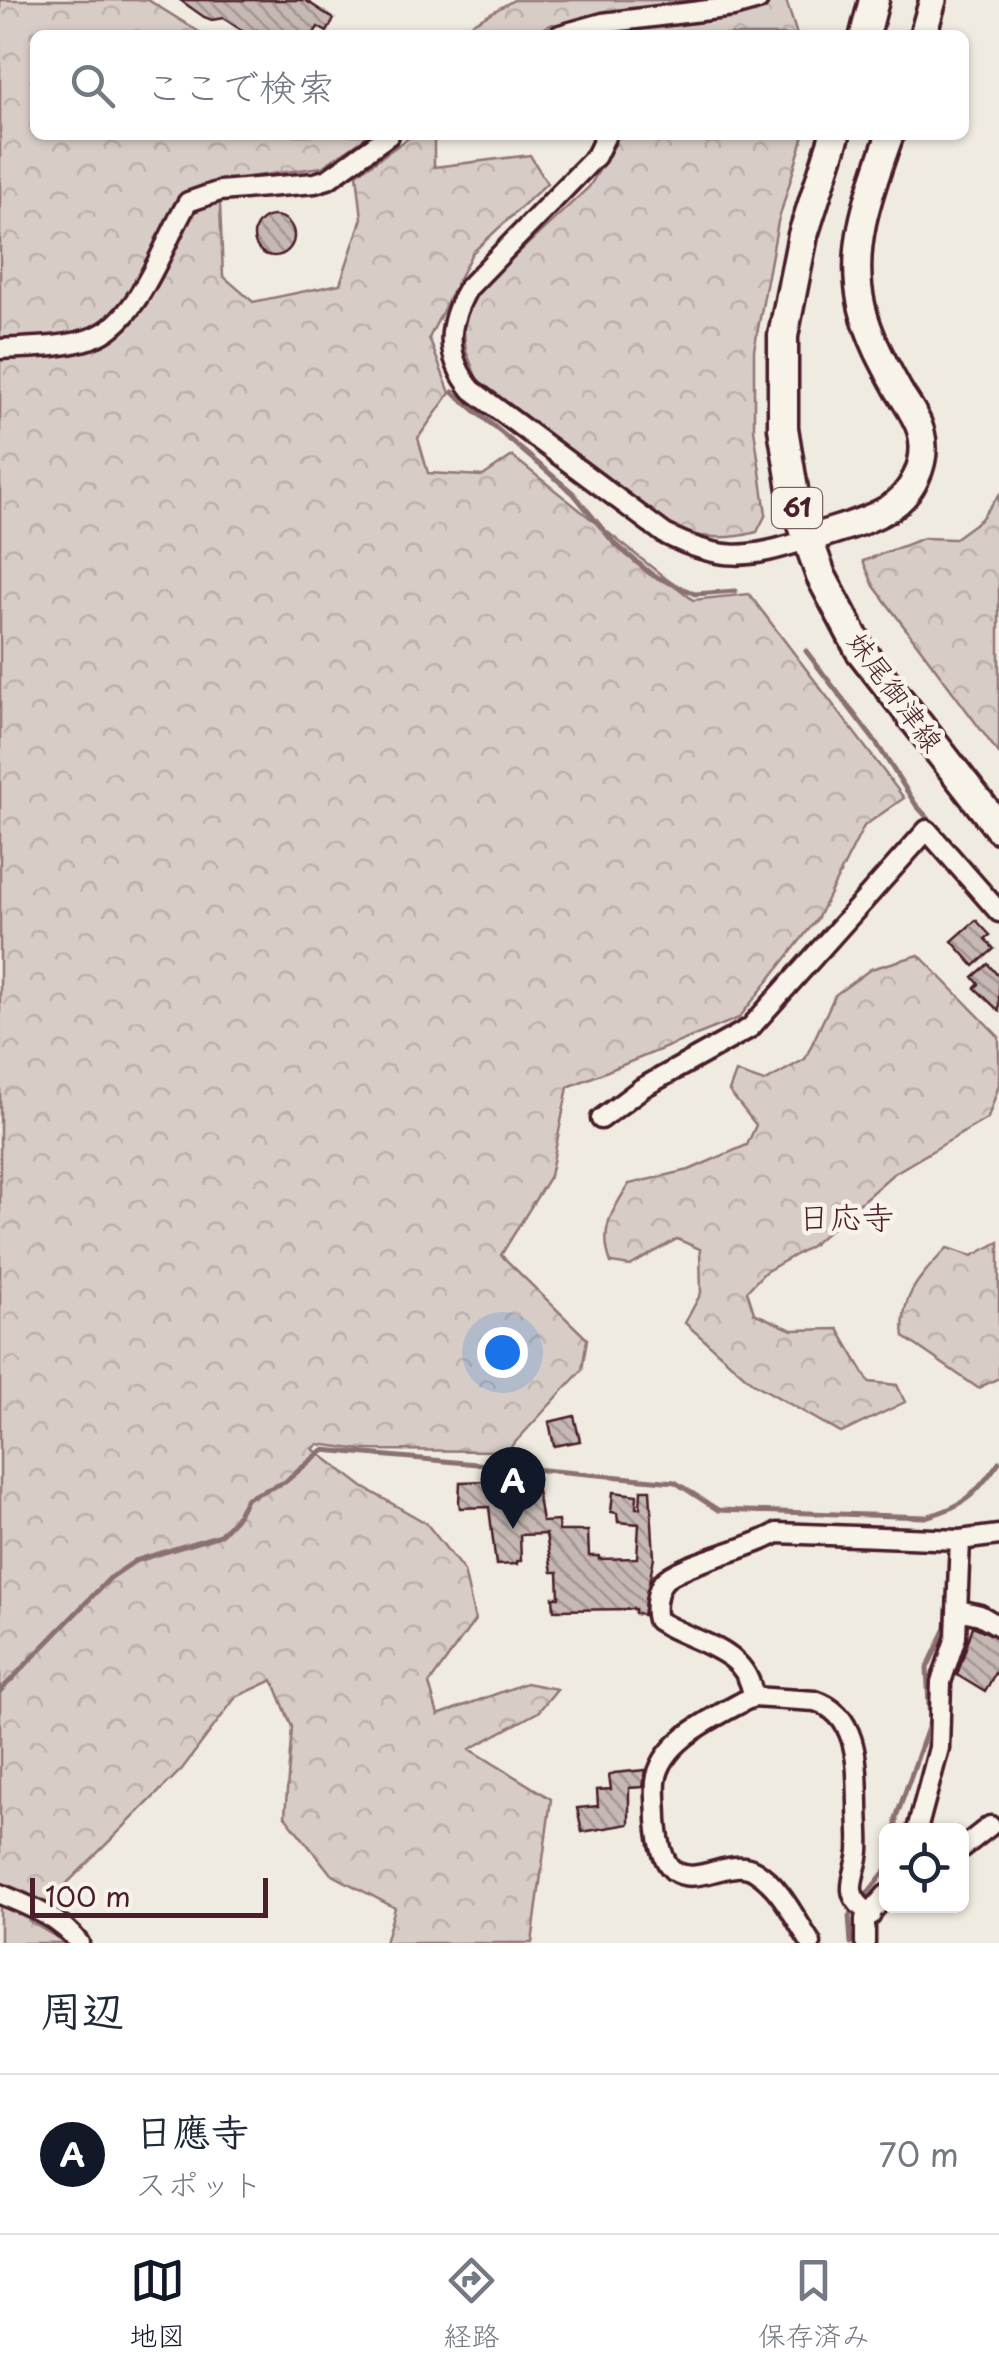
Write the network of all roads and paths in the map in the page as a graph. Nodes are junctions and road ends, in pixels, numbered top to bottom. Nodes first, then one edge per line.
1 (758, 0) edge
2 (874, 0) edge
3 (933, 0) edge
4 (578, 30) edge
5 (866, 30) edge
6 (924, 30) edge
7 (382, 140) edge
8 (604, 140) edge
9 (833, 140) edge
10 (888, 140) edge
11 (0, 349) edge
12 (806, 540) junction
13 (999, 828) edge
14 (999, 912) edge
15 (601, 1119) dead end
16 (999, 1534) edge
17 (960, 1540) junction
18 (959, 1610) junction
19 (999, 1626) edge
20 (753, 1697) junction
21 (919, 1823) edge
22 (990, 1826) dead end
23 (969, 1842) edge
24 (0, 1894) edge
25 (879, 1899) edge
26 (863, 1908) junction
27 (79, 1943) edge
28 (812, 1943) edge
29 (865, 1943) edge

1 - 4 street
2 - 5 main road
3 - 6 main road
7 - 11 street
8 - 12 street
9 - 12 main road, 妹尾御津線 / 61
10 - 12 main road
12 - 13 main road, 妹尾御津線 / 61
14 - 15 street
16 - 17 street
17 - 18 street
17 - 20 street
18 - 19 street
18 - 21 street
20 - 26 street
20 - 28 street
22 - 23 street
24 - 27 street
25 - 26 street
26 - 29 street

